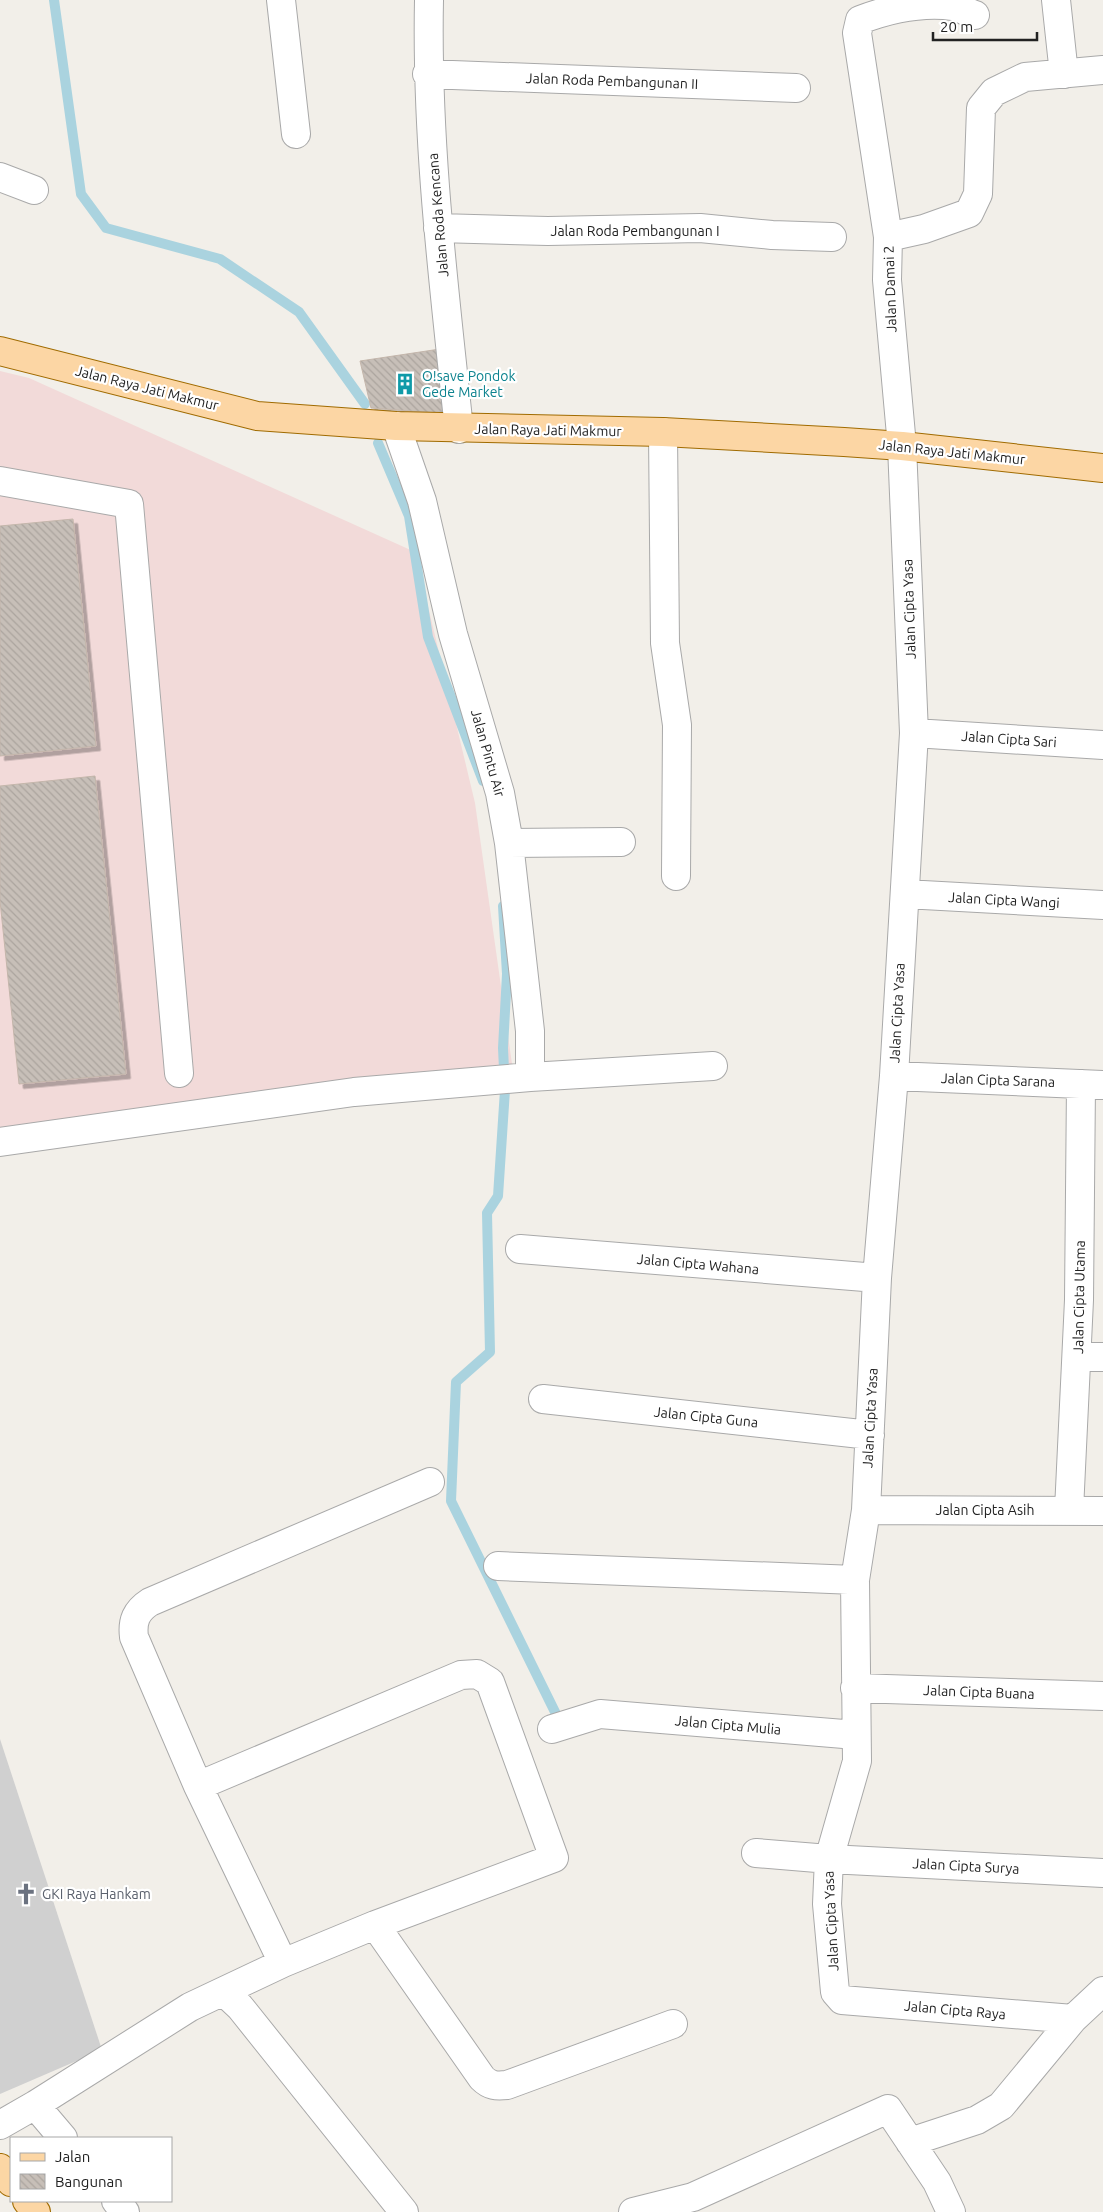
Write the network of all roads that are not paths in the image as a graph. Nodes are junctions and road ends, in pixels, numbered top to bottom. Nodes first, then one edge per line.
1 (281, 0) edge
2 (429, 0) edge
3 (1056, 0) edge
4 (975, 16) dead end
5 (1103, 70) edge
6 (428, 74) junction
7 (1064, 74) junction
8 (796, 88) dead end
9 (296, 134) dead end
10 (0, 177) edge
11 (34, 190) dead end
12 (438, 228) junction
13 (832, 237) dead end
14 (888, 237) junction
15 (0, 351) edge
16 (396, 426) junction
17 (459, 429) junction
18 (663, 432) junction
19 (902, 446) junction
20 (1103, 468) edge
21 (0, 481) edge
22 (914, 733) junction
23 (1103, 745) edge
24 (621, 842) dead end
25 (509, 843) junction
26 (676, 876) dead end
27 (905, 894) junction
28 (1103, 905) edge
29 (712, 1066) dead end
30 (179, 1073) dead end
31 (894, 1076) junction
32 (514, 1079) junction
33 (1092, 1084) edge
34 (9, 1141) edge
35 (0, 1164) edge
36 (1092, 1221) edge
37 (520, 1249) dead end
38 (877, 1278) junction
39 (1090, 1357) edge
40 (543, 1399) dead end
41 (870, 1436) junction
42 (430, 1482) dead end
43 (866, 1510) junction
44 (1069, 1510) junction
45 (1103, 1511) edge
46 (498, 1566) dead end
47 (855, 1580) junction
48 (855, 1688) junction
49 (1103, 1696) edge
50 (552, 1730) dead end
51 (856, 1735) junction
52 (198, 1786) junction
53 (756, 1853) dead end
54 (828, 1859) junction
55 (1103, 1873) edge
56 (375, 1925) junction
57 (283, 1963) junction
58 (1103, 1991) edge
59 (224, 1992) junction
60 (838, 1996) joint
61 (1074, 2019) junction
62 (673, 2024) dead end
63 (35, 2105) junction
64 (0, 2125) edge
65 (62, 2137) edge
66 (910, 2142) junction
67 (0, 2168) edge
68 (10, 2181) edge
69 (28, 2202) edge
70 (117, 2202) edge
71 (36, 2212) edge
72 (125, 2212) edge
73 (404, 2212) edge
74 (633, 2212) edge
75 (951, 2212) edge

1 - 9 street
2 - 6 street, Jalan Roda Kencana
3 - 7 street
4 - 14 street
5 - 7 street, Jalan Damai 2
6 - 8 street, Jalan Roda Pembangunan II
6 - 12 street, Jalan Roda Kencana
7 - 14 street, Jalan Damai 2
10 - 11 street
12 - 13 street, Jalan Roda Pembangunan I
12 - 17 street, Jalan Roda Kencana
14 - 19 street, Jalan Damai 2
15 - 16 main road, Jalan Raya Jati Makmur
16 - 17 main road, Jalan Raya Jati Makmur
16 - 25 street, Jalan Pintu Air
17 - 18 main road, Jalan Raya Jati Makmur
18 - 19 main road, Jalan Raya Jati Makmur
18 - 26 street
19 - 20 main road, Jalan Raya Jati Makmur
19 - 22 street, Jalan Cipta Yasa
21 - 30 street
22 - 23 street, Jalan Cipta Sari
22 - 27 street, Jalan Cipta Yasa
24 - 25 street
25 - 32 street, Jalan Pintu Air
27 - 28 street, Jalan Cipta Wangi
27 - 31 street, Jalan Cipta Yasa
29 - 32 street
31 - 33 street, Jalan Cipta Sarana
31 - 38 street, Jalan Cipta Yasa
32 - 34 street
33 - 36 street, Jalan Cipta Utama
34 - 35 street
36 - 39 street, Jalan Cipta Utama
37 - 38 street, Jalan Cipta Wahana
38 - 41 street, Jalan Cipta Yasa
39 - 44 street, Jalan Cipta Utama
40 - 41 street, Jalan Cipta Guna
41 - 43 street, Jalan Cipta Yasa
42 - 52 street
43 - 44 street, Jalan Cipta Asih
43 - 47 street, Jalan Cipta Yasa
44 - 45 street, Jalan Cipta Asih
46 - 47 street
47 - 48 street, Jalan Cipta Yasa
48 - 49 street, Jalan Cipta Buana
48 - 51 street, Jalan Cipta Yasa
50 - 51 street, Jalan Cipta Mulia
51 - 54 street, Jalan Cipta Yasa
52 - 56 street
52 - 57 street
53 - 54 street, Jalan Cipta Surya
54 - 55 street, Jalan Cipta Surya
54 - 60 street, Jalan Cipta Yasa
56 - 57 street
56 - 62 street
57 - 59 street
58 - 61 street
59 - 63 street
59 - 73 street
60 - 61 street, Jalan Cipta Raya
61 - 66 street
63 - 64 street
63 - 65 street
66 - 74 street
66 - 75 street
67 - 68 main road
69 - 71 main road
70 - 72 street

